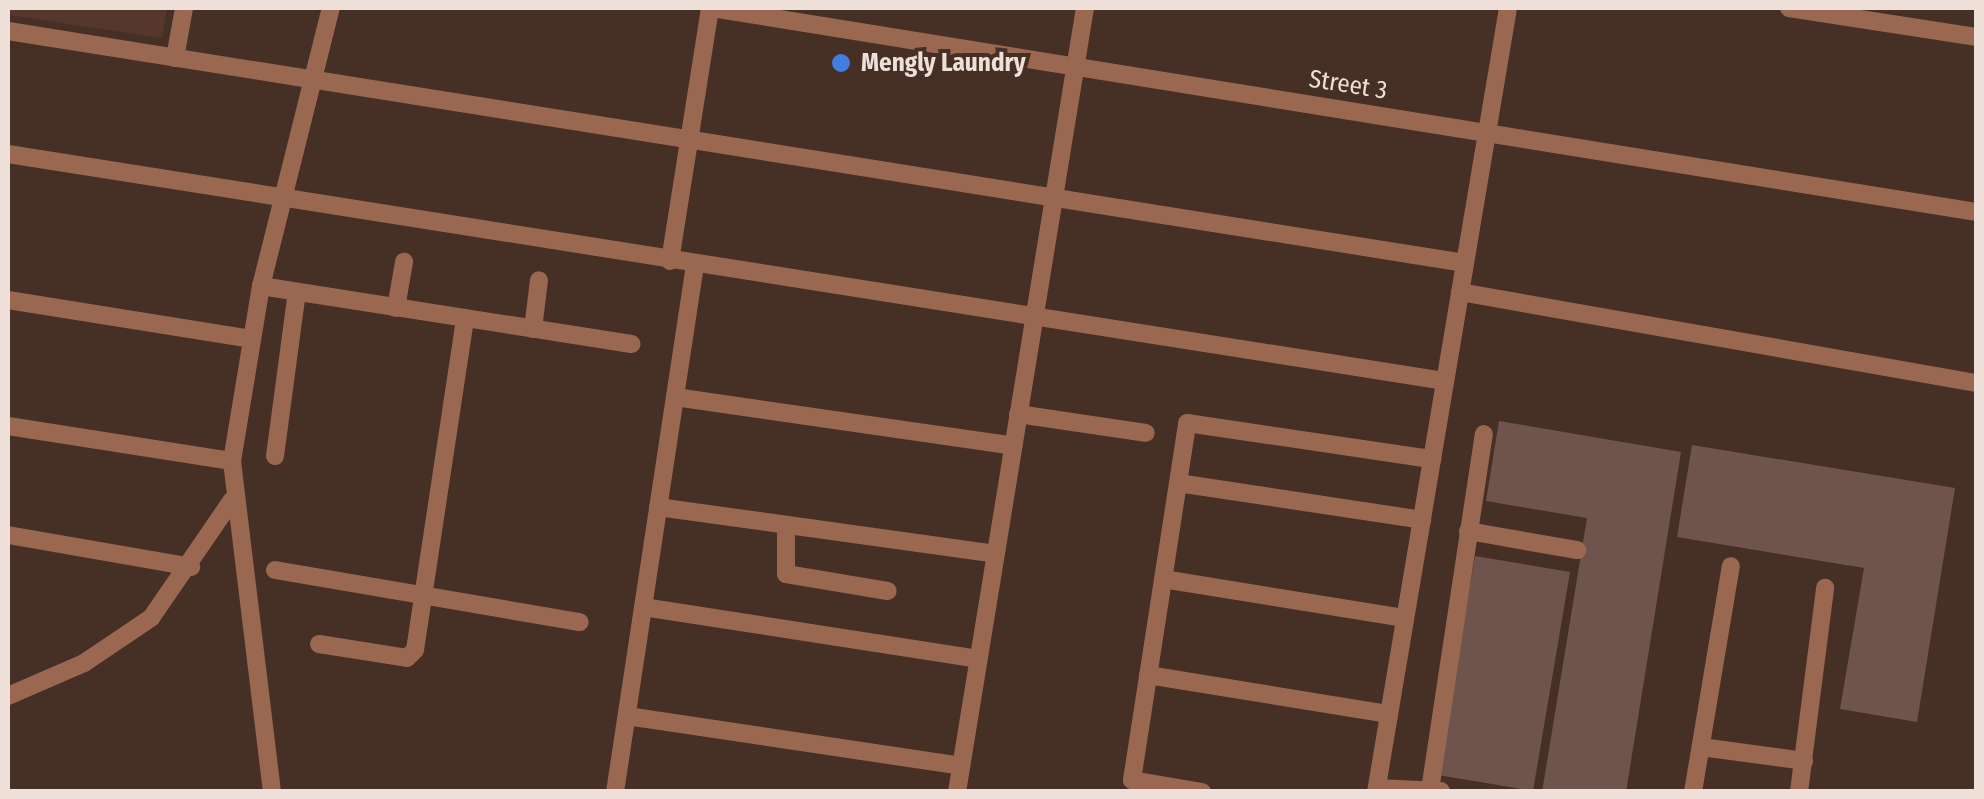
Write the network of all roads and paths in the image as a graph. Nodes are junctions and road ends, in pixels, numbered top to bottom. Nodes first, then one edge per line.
1 (184, 8) edge
2 (331, 8) edge
3 (711, 8) edge
4 (1084, 8) edge
5 (1508, 8) edge
6 (1789, 8) edge
7 (8, 31) edge
8 (1976, 38) edge
9 (175, 58) junction
10 (1075, 66) junction
11 (313, 80) junction
12 (1487, 132) junction
13 (690, 140) junction
14 (8, 154) edge
15 (1054, 198) junction
16 (282, 199) junction
17 (1976, 212) edge
18 (404, 262) dead end
19 (670, 262) junction
20 (1465, 263) junction
21 (694, 265) junction
22 (539, 280) dead end
23 (261, 286) junction
24 (297, 292) junction
25 (1460, 292) junction
26 (8, 300) edge
27 (396, 308) junction
28 (465, 318) junction
29 (1034, 319) junction
30 (534, 329) junction
31 (251, 339) junction
32 (631, 344) dead end
33 (1445, 381) junction
34 (1976, 383) edge
35 (675, 397) junction
36 (1018, 414) junction
37 (8, 426) edge
38 (1146, 433) dead end
39 (1484, 434) dead end
40 (1013, 446) junction
41 (275, 456) dead end
42 (1432, 458) junction
43 (232, 461) junction
44 (1178, 482) junction
45 (232, 500) junction
46 (658, 507) junction
47 (1422, 520) junction
48 (786, 525) junction
49 (1468, 530) junction
50 (8, 535) edge
51 (1577, 550) dead end
52 (996, 554) junction
53 (1731, 566) dead end
54 (191, 567) junction
55 (275, 570) dead end
56 (1163, 579) junction
57 (1825, 588) dead end
58 (888, 591) dead end
59 (424, 595) junction
60 (643, 607) junction
61 (1405, 618) junction
62 (580, 622) dead end
63 (319, 644) dead end
64 (978, 659) junction
65 (1148, 676) junction
66 (8, 696) edge
67 (1389, 714) junction
68 (626, 716) junction
69 (1701, 747) junction
70 (1804, 761) junction
71 (961, 766) junction
72 (1376, 790) edge
73 (1436, 791) edge
74 (272, 792) edge
75 (615, 792) edge
76 (957, 792) edge
77 (1202, 792) edge
78 (1694, 792) edge
79 (1799, 792) edge

1 - 9 street
2 - 11 street
3 - 10 street, Street 3
3 - 13 street
4 - 10 street
5 - 12 street
6 - 8 street
7 - 9 street
9 - 11 street
10 - 12 street, Street 3
10 - 15 street
11 - 13 street
11 - 16 street
12 - 17 street, Street 3
12 - 20 street
13 - 15 street
13 - 19 street
14 - 16 street
15 - 20 street
15 - 29 street
16 - 19 street
16 - 23 street
18 - 27 street
19 - 21 street
20 - 25 street
21 - 29 street
21 - 35 street
22 - 30 street
23 - 24 street
23 - 31 street
24 - 27 street
24 - 41 street
25 - 33 street
25 - 34 street
26 - 31 street
27 - 28 street
28 - 30 street
28 - 59 street
29 - 33 street
29 - 36 street
30 - 32 street
31 - 43 street
33 - 42 street
35 - 40 street
35 - 46 street
36 - 38 street
36 - 40 street
37 - 43 street
39 - 49 street
40 - 52 street
42 - 44 street
42 - 47 street
43 - 45 street
44 - 47 street
44 - 56 street
45 - 54 street
45 - 74 street
46 - 48 street
46 - 60 street
47 - 61 street
48 - 52 street
48 - 58 street
49 - 51 street
49 - 73 street
50 - 54 street
52 - 64 street
53 - 69 street
54 - 66 street
55 - 59 street
56 - 61 street
56 - 65 street
57 - 70 street
59 - 62 street
59 - 63 street
60 - 64 street
60 - 68 street
61 - 67 street
64 - 71 street
65 - 67 street
65 - 77 street
67 - 72 street
68 - 71 street
68 - 75 street
69 - 70 street
69 - 78 street
70 - 79 street
71 - 76 street
72 - 73 street

